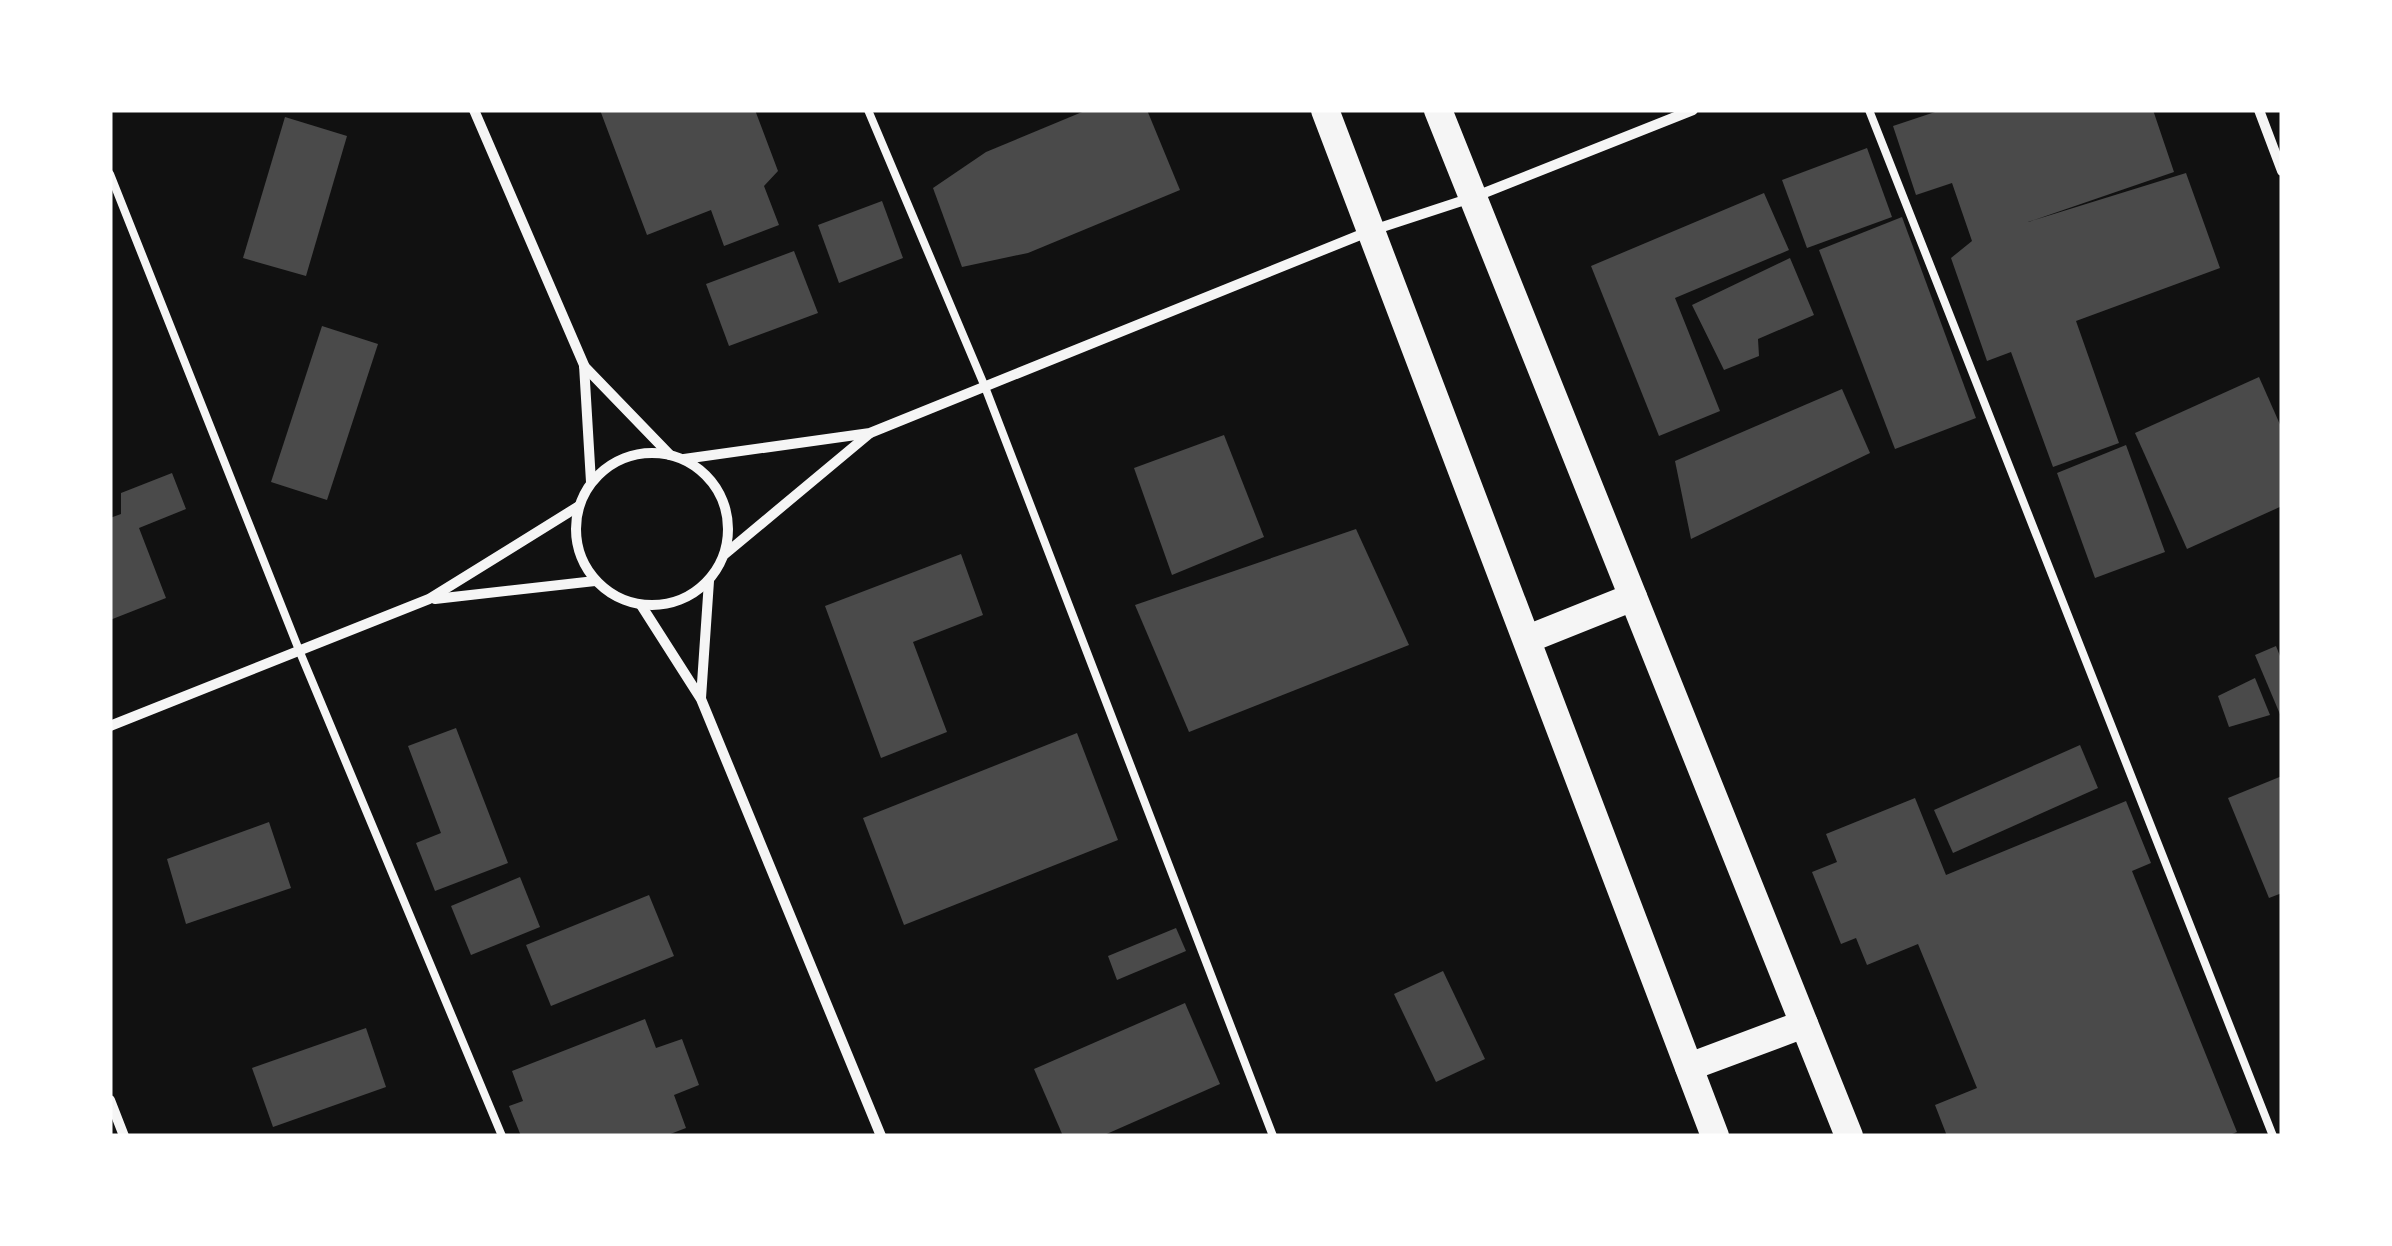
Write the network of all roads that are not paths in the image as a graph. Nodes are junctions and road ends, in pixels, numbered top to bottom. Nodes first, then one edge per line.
1 (474, 110) edge
2 (868, 110) edge
3 (1325, 110) edge
4 (1438, 110) edge
5 (1693, 110) edge
6 (1868, 110) edge
7 (2258, 110) edge
8 (2282, 170) edge
9 (110, 174) edge
10 (1474, 196) junction
11 (1370, 232) junction
12 (584, 365) junction
13 (985, 387) junction
14 (870, 433) junction
15 (671, 456) junction
16 (684, 459) junction
17 (591, 482) junction
18 (580, 506) junction
19 (724, 555) junction
20 (594, 581) junction
21 (709, 581) junction
22 (1633, 597) junction
23 (428, 599) junction
24 (641, 605) junction
25 (1528, 638) junction
26 (299, 650) junction
27 (701, 699) junction
28 (110, 726) edge
29 (1804, 1024) junction
30 (1690, 1068) junction
31 (110, 1100) edge
32 (124, 1136) edge
33 (502, 1136) edge
34 (880, 1136) edge
35 (1273, 1136) edge
36 (1715, 1136) edge
37 (1850, 1136) edge
38 (2273, 1136) edge

1 - 12 street
2 - 13 lane
3 - 11 highway
4 - 10 highway
5 - 10 street
6 - 38 lane
7 - 8 street
9 - 26 lane
10 - 11 street
10 - 22 highway
11 - 13 street
11 - 25 highway
12 - 15 street
12 - 17 street
13 - 14 street
13 - 35 lane
14 - 16 street
14 - 19 street
15 - 16 street
15 - 17 street
16 - 19 street
17 - 18 street
18 - 20 street
18 - 23 street
19 - 21 street
20 - 23 street
20 - 24 street
21 - 24 street
21 - 27 street
22 - 25 highway
22 - 29 highway
23 - 26 street
24 - 27 street
25 - 30 highway
26 - 28 street
26 - 33 lane
27 - 34 street
29 - 30 highway
29 - 37 highway
30 - 36 highway
31 - 32 street

